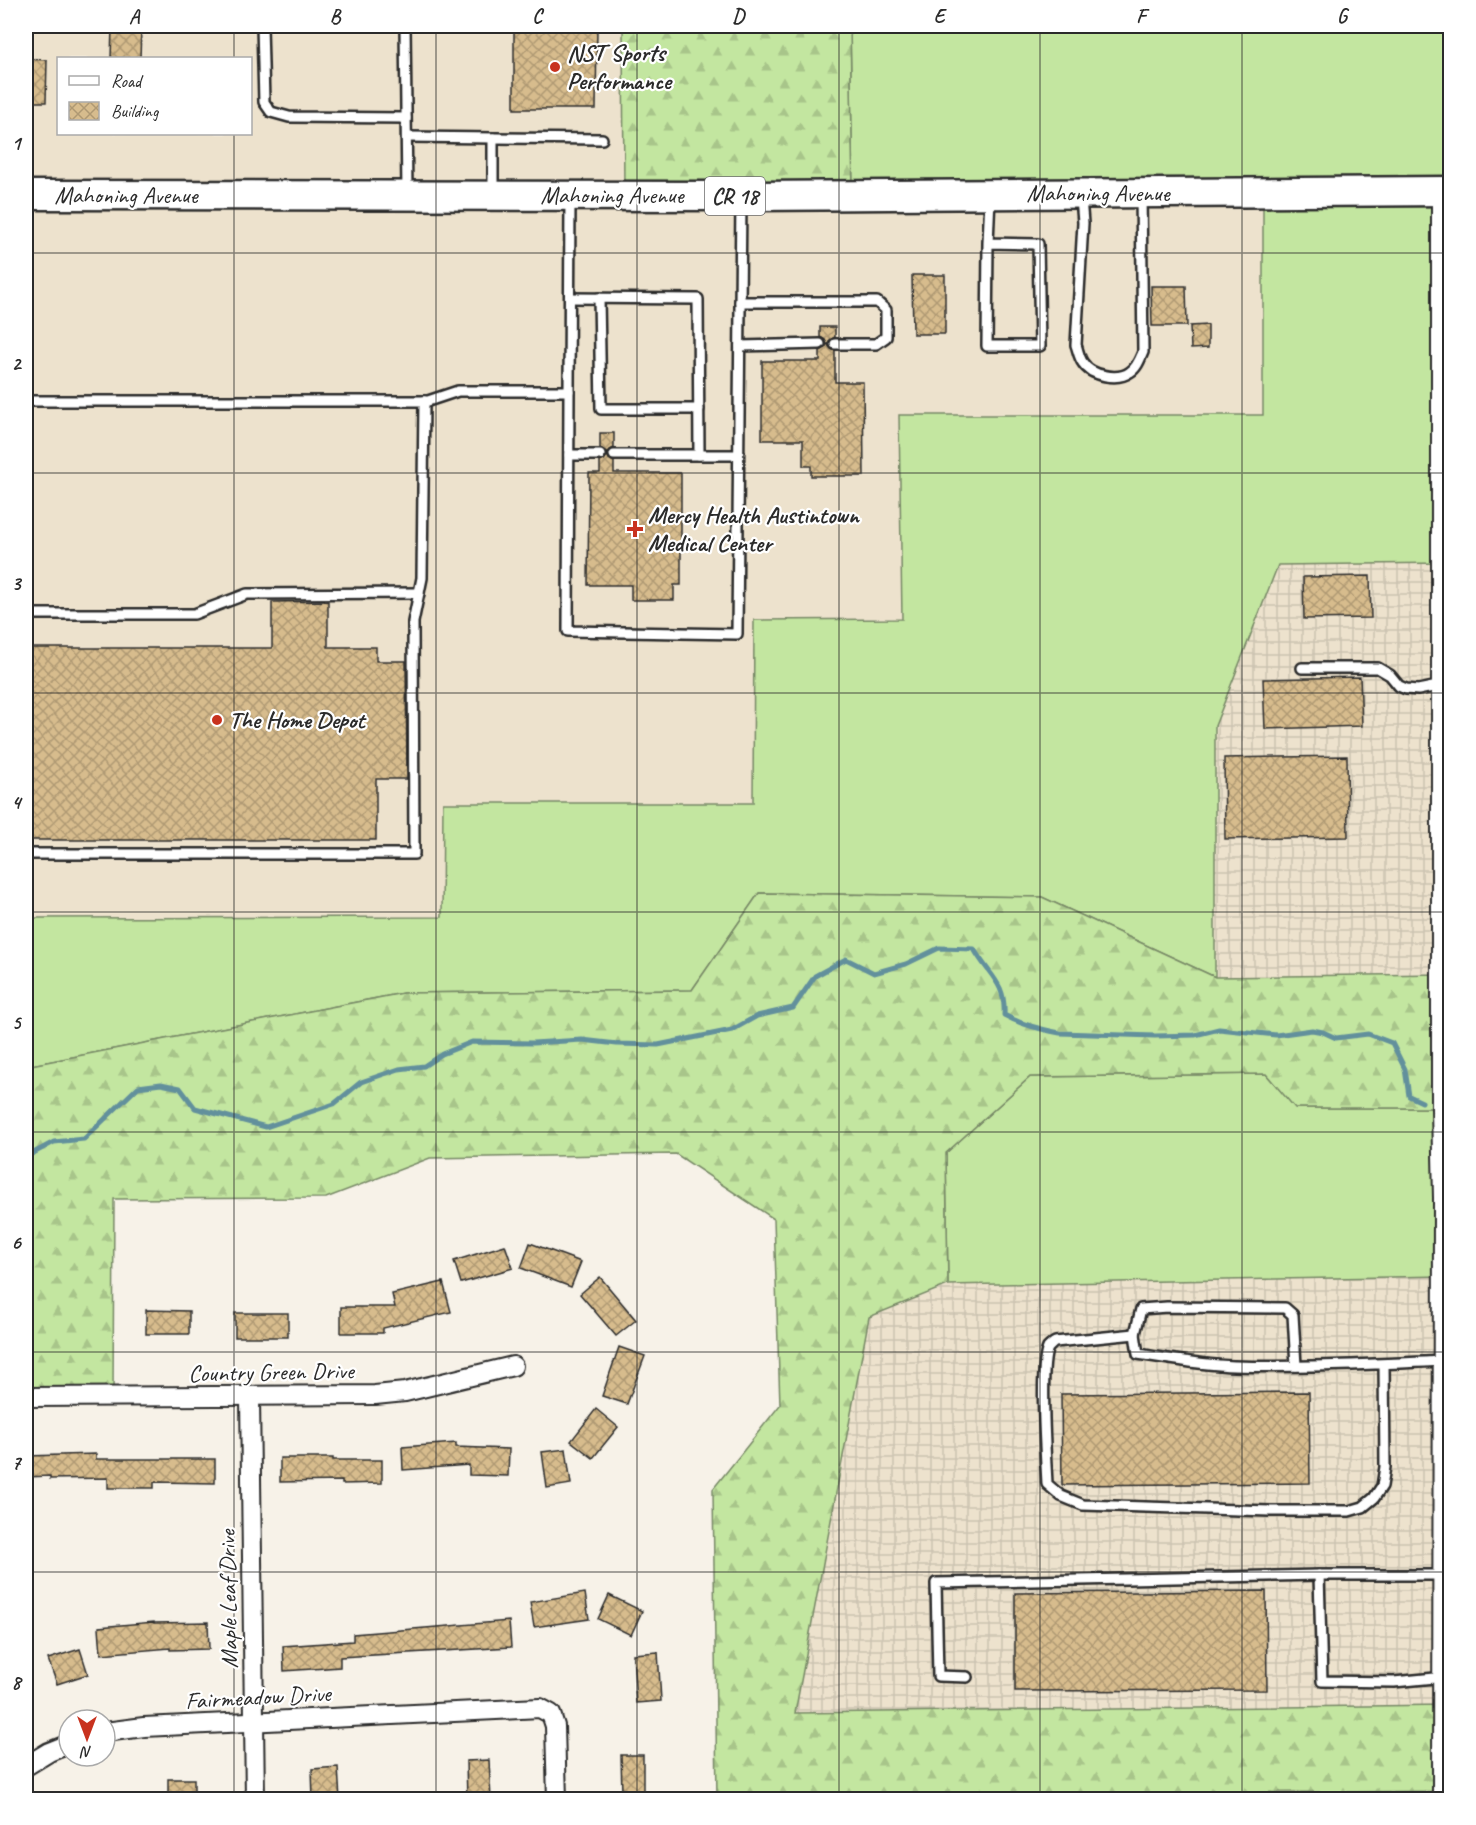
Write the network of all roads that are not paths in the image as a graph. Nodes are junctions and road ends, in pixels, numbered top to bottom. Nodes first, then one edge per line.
1 (262, 26) edge
2 (405, 26) edge
3 (406, 118) junction
4 (406, 137) junction
5 (493, 138) junction
6 (602, 139) dead end
7 (1448, 191) edge
8 (1080, 193) junction
9 (1141, 193) junction
10 (991, 194) junction
11 (26, 195) edge
12 (407, 195) junction
13 (493, 195) junction
14 (570, 195) junction
15 (741, 196) junction
16 (988, 243) junction
17 (570, 298) junction
18 (599, 298) junction
19 (740, 302) junction
20 (820, 344) dead end
21 (835, 344) dead end
22 (740, 346) junction
23 (1448, 366) edge
24 (569, 392) junction
25 (26, 401) edge
26 (424, 401) junction
27 (699, 409) junction
28 (569, 455) junction
29 (600, 455) dead end
30 (614, 455) dead end
31 (699, 455) junction
32 (738, 455) junction
33 (419, 593) junction
34 (26, 615) edge
35 (1302, 668) dead end
36 (1445, 685) junction
37 (1448, 738) edge
38 (1448, 795) edge
39 (26, 854) edge
40 (1448, 974) edge
41 (1449, 1198) edge
42 (1135, 1334) junction
43 (1448, 1361) junction
44 (1384, 1364) junction
45 (513, 1366) dead end
46 (1296, 1366) junction
47 (26, 1397) edge
48 (250, 1397) junction
49 (1449, 1490) edge
50 (1319, 1575) junction
51 (1447, 1575) junction
52 (967, 1677) dead end
53 (1447, 1677) junction
54 (254, 1721) junction
55 (117, 1730) edge
56 (57, 1749) edge
57 (26, 1766) edge
58 (1448, 1767) edge
59 (255, 1800) edge
60 (556, 1800) edge
61 (1446, 1800) edge

1 - 3 lane
2 - 3 lane
3 - 4 lane
4 - 5 lane
4 - 12 lane
5 - 6 lane
5 - 13 lane
7 - 9 main road, Mahoning Avenue / CR 18
7 - 23 street
8 - 9 main road, Mahoning Avenue / CR 18
8 - 9 lane
8 - 10 main road, Mahoning Avenue / CR 18
10 - 15 main road, Mahoning Avenue / CR 18
10 - 16 lane
11 - 12 main road, Mahoning Avenue / CR 18
12 - 13 main road, Mahoning Avenue / CR 18
13 - 14 main road, Mahoning Avenue / CR 18
14 - 15 main road, Mahoning Avenue / CR 18
14 - 17 lane
15 - 19 lane
16 - 16 lane
17 - 18 lane
17 - 24 lane
18 - 27 lane
18 - 27 lane
19 - 21 lane
19 - 22 lane
20 - 22 lane
22 - 32 lane
23 - 36 street
24 - 26 lane
24 - 28 lane
25 - 26 lane
26 - 33 lane
27 - 31 lane
28 - 29 lane
28 - 32 lane
30 - 31 lane
31 - 32 lane
33 - 34 lane
33 - 39 lane
35 - 36 lane
36 - 37 street
37 - 38 street
38 - 40 street
40 - 41 street
41 - 43 street
42 - 44 lane
42 - 46 lane
42 - 46 lane
43 - 44 lane
43 - 49 street
44 - 46 lane
45 - 48 street, Country Green Drive
47 - 48 street, Country Green Drive
48 - 54 street, Maple Leaf Drive
49 - 51 street
50 - 51 lane
50 - 52 lane
50 - 53 lane
51 - 53 street
53 - 58 street
54 - 55 street, Fairmeadow Drive
54 - 59 street, Maple Leaf Drive
54 - 60 street, Fairmeadow Drive
56 - 57 street
58 - 61 street

